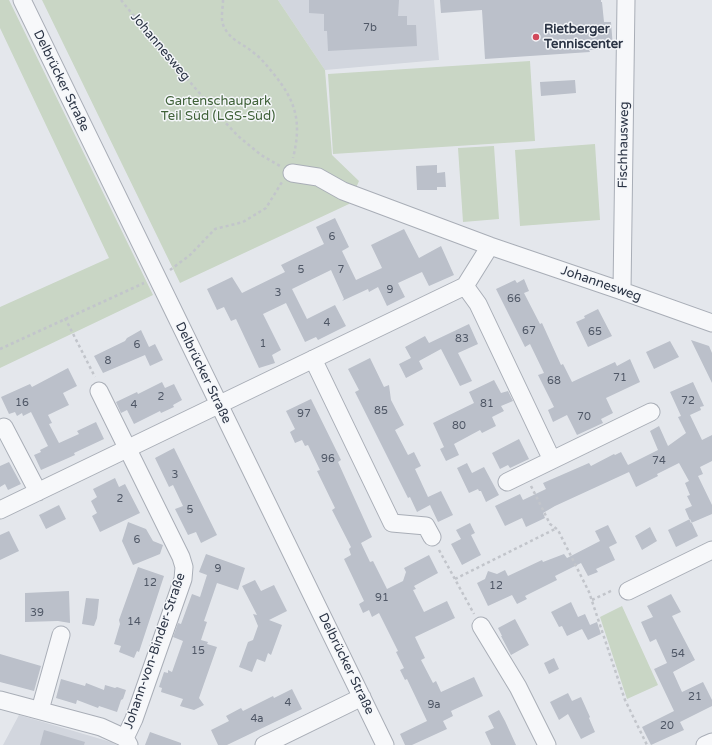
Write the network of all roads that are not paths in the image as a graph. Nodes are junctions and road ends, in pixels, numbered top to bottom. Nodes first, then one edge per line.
1 (22, 0) edge
2 (626, 0) edge
3 (289, 169) road end
4 (490, 246) junction
5 (465, 286) junction
6 (622, 291) junction
7 (712, 323) edge
8 (313, 359) junction
9 (99, 391) road end
10 (219, 404) junction
11 (651, 412) dead end
12 (4, 427) dead end
13 (128, 448) junction
14 (552, 460) junction
15 (507, 482) dead end
16 (38, 492) junction
17 (0, 510) edge
18 (432, 537) road end
19 (712, 550) edge
20 (628, 591) road end
21 (481, 626) road end
22 (61, 636) dead end
23 (362, 697) junction
24 (0, 700) edge
25 (40, 710) junction
26 (127, 741) edge
27 (712, 742) edge
28 (264, 745) edge
29 (385, 745) edge
30 (547, 745) edge
31 (705, 745) edge

1 - 10 street, Delbrücker Straße
2 - 6 street, Fischhausweg
3 - 4 street, Johannesweg
4 - 5 street
4 - 6 street, Johannesweg
5 - 8 street
5 - 14 street
6 - 7 street, Johannesweg
8 - 10 street
8 - 18 street
9 - 13 street, Johann-von-Binder-Straße
10 - 13 street
10 - 23 street, Delbrücker Straße
11 - 14 street
12 - 16 street
13 - 16 street
13 - 26 street, Johann-von-Binder-Straße
14 - 15 street
16 - 17 street
19 - 20 street
21 - 30 street
22 - 25 street
23 - 28 street
23 - 29 street, Delbrücker Straße
24 - 25 street
25 - 26 street
27 - 31 street

